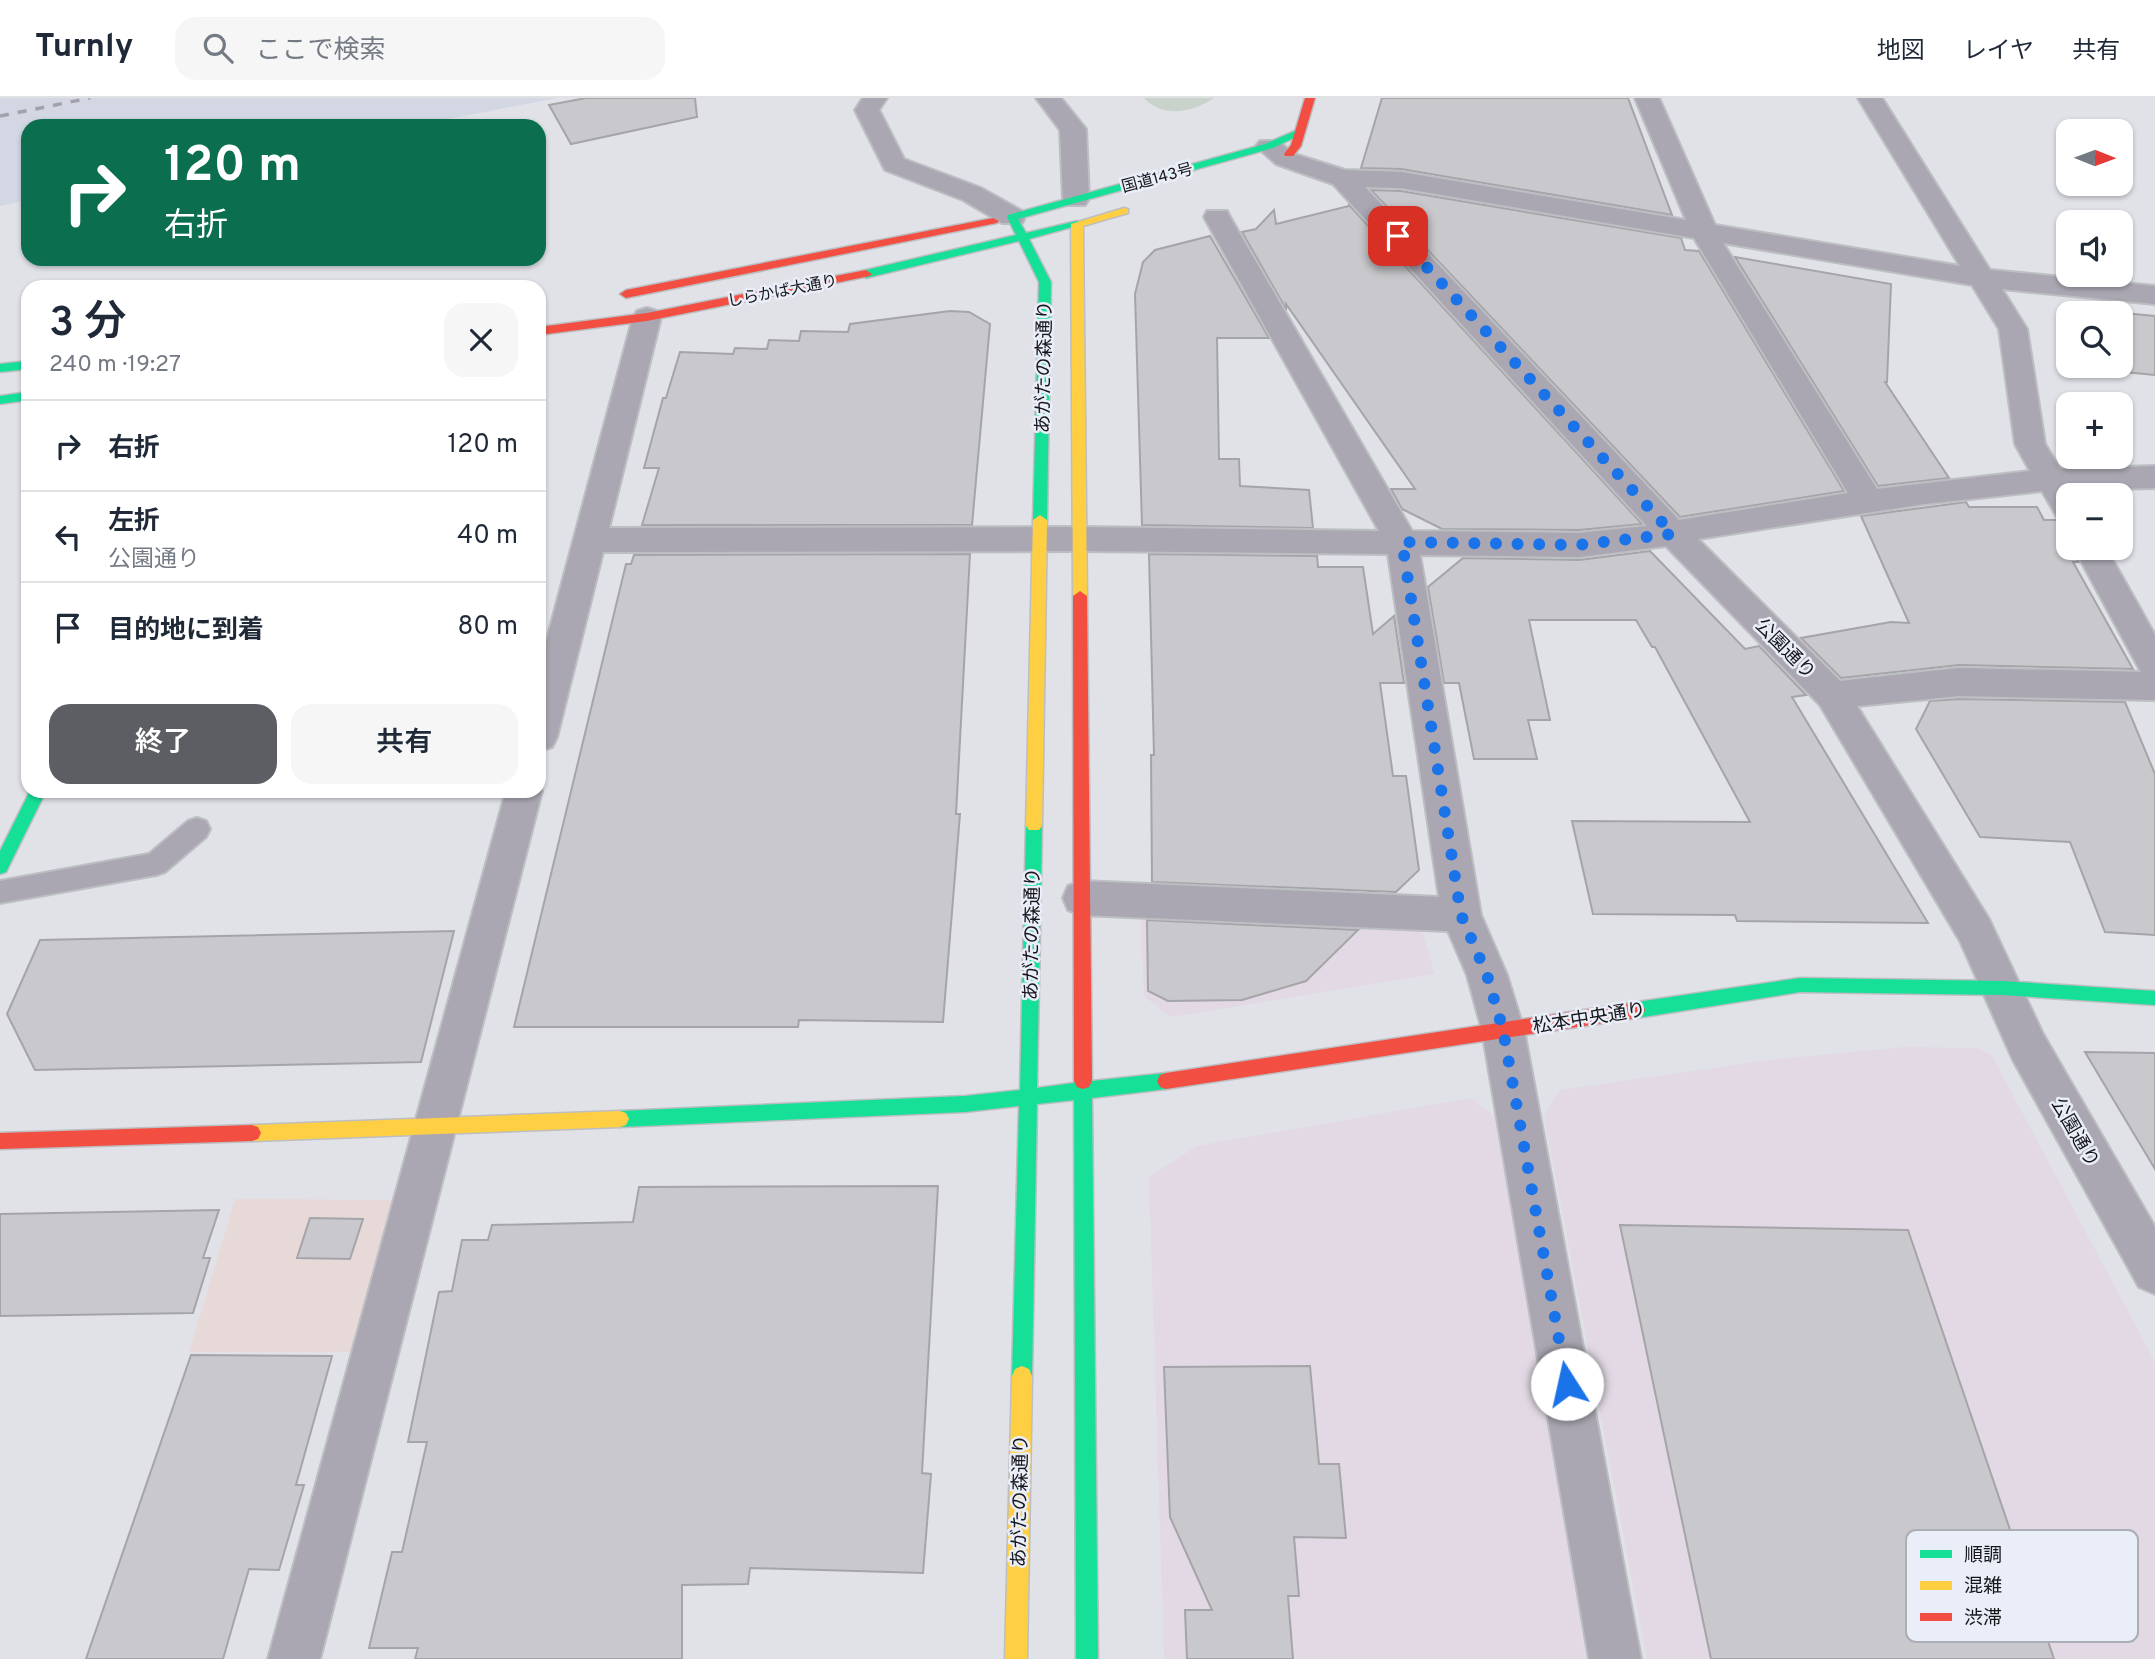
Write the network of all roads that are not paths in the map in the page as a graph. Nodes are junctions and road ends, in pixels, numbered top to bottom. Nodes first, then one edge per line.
1 (875, 98) edge
2 (1048, 98) edge
3 (1310, 98) edge
4 (1647, 98) edge
5 (1870, 98) edge
6 (1274, 157) junction
7 (1342, 178) junction
8 (1143, 206) dead end
9 (1077, 212) junction
10 (1217, 217) dead end
11 (1018, 229) junction
12 (1704, 231) junction
13 (1983, 278) junction
14 (2155, 295) edge
15 (609, 296) dead end
16 (648, 317) junction
17 (546, 330) edge
18 (21, 366) edge
19 (0, 368) edge
20 (21, 397) edge
21 (0, 400) edge
22 (2155, 477) edge
23 (2052, 478) junction
24 (2056, 486) edge
25 (1870, 502) junction
26 (1673, 534) junction
27 (1040, 539) junction
28 (1079, 539) junction
29 (592, 540) junction
30 (1402, 542) junction
31 (2097, 560) edge
32 (2155, 666) edge
33 (2155, 686) edge
34 (1832, 695) junction
35 (546, 711) edge
36 (34, 798) edge
37 (522, 798) edge
38 (197, 829) dead end
39 (0, 867) edge
40 (0, 892) edge
41 (1082, 898) junction
42 (1461, 915) junction
43 (2002, 988) junction
44 (2155, 998) edge
45 (1503, 1030) junction
46 (1083, 1093) junction
47 (1026, 1100) junction
48 (435, 1128) junction
49 (0, 1141) edge
50 (2155, 1271) edge
51 (294, 1659) edge
52 (1016, 1659) edge
53 (1087, 1659) edge
54 (1615, 1659) edge

1 - 11 street
2 - 9 street
3 - 6 main road, 国道143号
4 - 12 street
5 - 13 street
6 - 7 street, 公園通り
6 - 9 main road, 国道143号
7 - 12 street
7 - 26 street, 公園通り
8 - 9 main road, 国道143号
9 - 11 main road, 国道143号
9 - 11 main road
9 - 28 main road, あがたの森通り
10 - 30 street
11 - 15 main road, しらかば大通り
11 - 16 main road, しらかば大通り
11 - 27 main road, あがたの森通り
12 - 13 street
12 - 25 street
13 - 14 street
13 - 23 street
16 - 17 main road, しらかば大通り
16 - 29 street
18 - 19 main road
20 - 21 main road
22 - 23 street
23 - 24 street
23 - 25 street
25 - 26 street
26 - 30 street
26 - 34 street, 公園通り
27 - 28 street
27 - 29 street
27 - 47 main road, あがたの森通り
28 - 30 street
28 - 41 main road, あがたの森通り
29 - 35 street
30 - 42 street
31 - 32 street
33 - 34 street
34 - 43 street, 公園通り
36 - 39 main road
37 - 48 street
38 - 40 lane
41 - 42 street
41 - 46 main road, あがたの森通り
42 - 45 street
43 - 44 main road, 松本中央通り
43 - 45 main road, 松本中央通り
43 - 50 street, 公園通り
45 - 46 main road, 松本中央通り
45 - 54 street
46 - 47 main road, 松本中央通り
46 - 53 main road, あがたの森通り
47 - 48 main road, 松本中央通り
47 - 52 main road, あがたの森通り
48 - 49 main road, 松本中央通り
48 - 51 street

